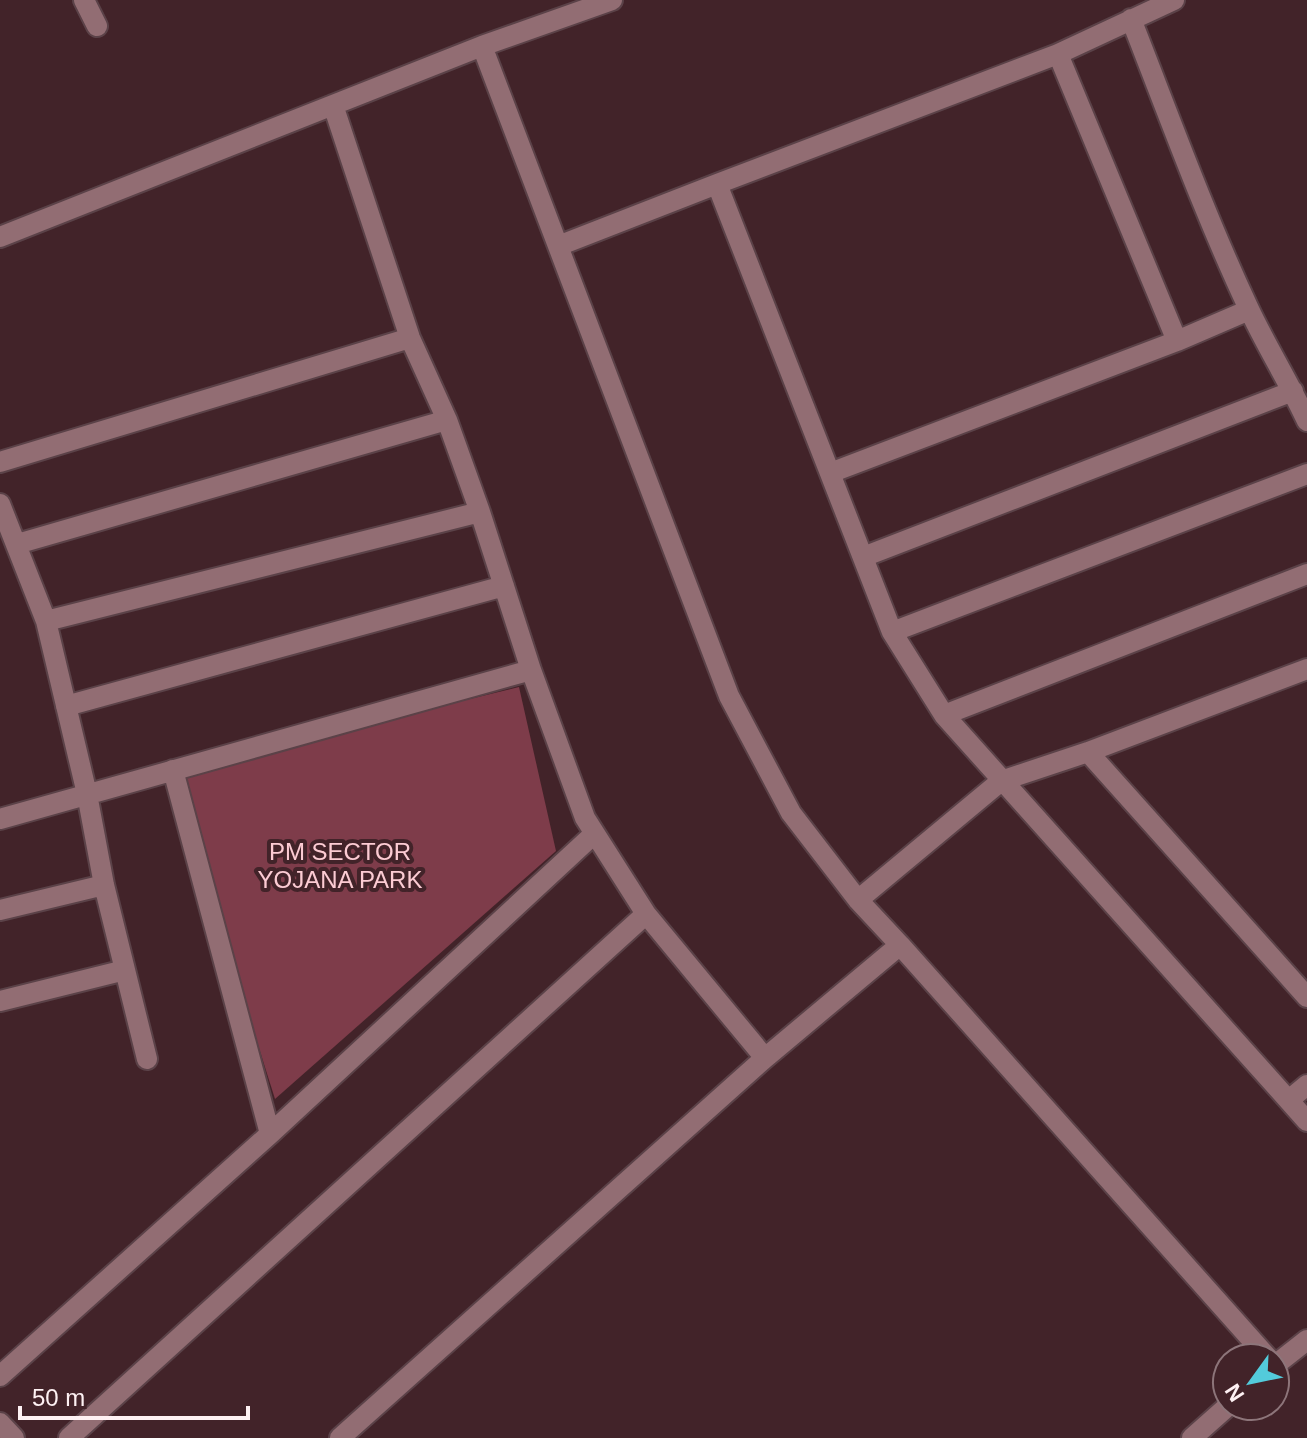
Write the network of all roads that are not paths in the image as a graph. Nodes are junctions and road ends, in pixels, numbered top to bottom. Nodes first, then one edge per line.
1 (84, 0) edge
2 (612, 0) edge
3 (1174, 0) edge
4 (1131, 19) junction
5 (97, 26) dead end
6 (482, 46) junction
7 (1058, 54) junction
8 (333, 105) junction
9 (717, 184) junction
10 (0, 237) edge
11 (558, 246) junction
12 (1249, 310) junction
13 (410, 338) junction
14 (1177, 341) junction
15 (1293, 391) junction
16 (447, 420) junction
17 (1307, 421) edge
18 (0, 462) edge
19 (830, 473) junction
20 (1307, 474) edge
21 (0, 504) edge
22 (480, 512) junction
23 (17, 544) junction
24 (863, 557) junction
25 (1307, 574) edge
26 (504, 586) junction
27 (46, 621) junction
28 (892, 632) junction
29 (1307, 669) edge
30 (531, 670) junction
31 (66, 706) junction
32 (944, 715) junction
33 (1088, 752) junction
34 (173, 770) junction
35 (1001, 781) junction
36 (87, 794) junction
37 (0, 819) edge
38 (594, 834) junction
39 (104, 885) junction
40 (858, 900) junction
41 (0, 910) edge
42 (646, 914) junction
43 (900, 945) junction
44 (125, 970) junction
45 (1307, 997) edge
46 (0, 1001) edge
47 (765, 1058) junction
48 (147, 1059) dead end
49 (1307, 1085) edge
50 (1289, 1100) junction
51 (1307, 1121) edge
52 (270, 1134) junction
53 (1307, 1340) edge
54 (1254, 1342) edge
55 (1291, 1352) edge
56 (0, 1376) edge
57 (1211, 1421) edge
58 (0, 1423) edge
59 (14, 1438) edge
60 (69, 1438) edge
61 (340, 1438) edge
62 (1192, 1438) edge

1 - 5 street
2 - 6 street
3 - 4 street
4 - 7 street
4 - 12 street
6 - 8 street
6 - 11 street
7 - 9 street
7 - 14 street
8 - 10 street
8 - 13 street
9 - 11 street
9 - 19 street
11 - 40 street
12 - 14 street
12 - 15 street
13 - 16 street
13 - 18 street
14 - 19 street
15 - 17 street
15 - 24 street
16 - 22 street
16 - 23 street
19 - 24 street
20 - 28 street
21 - 23 street
22 - 26 street
22 - 27 street
23 - 27 street
24 - 28 street
25 - 32 street
26 - 30 street
26 - 31 street
27 - 31 street
28 - 32 street
29 - 33 street
30 - 34 street
30 - 38 street
31 - 36 street
32 - 35 street
33 - 35 street
33 - 45 street
34 - 36 street
34 - 52 street
35 - 40 street
35 - 50 street
36 - 37 street
36 - 39 street
38 - 42 street
38 - 52 street
39 - 41 street
39 - 44 street
40 - 43 street
42 - 47 street
42 - 60 street
43 - 47 street
43 - 54 street
44 - 46 street
44 - 48 street
47 - 61 street
49 - 50 street
50 - 51 street
52 - 56 street
53 - 55 street
57 - 62 street
58 - 59 street

